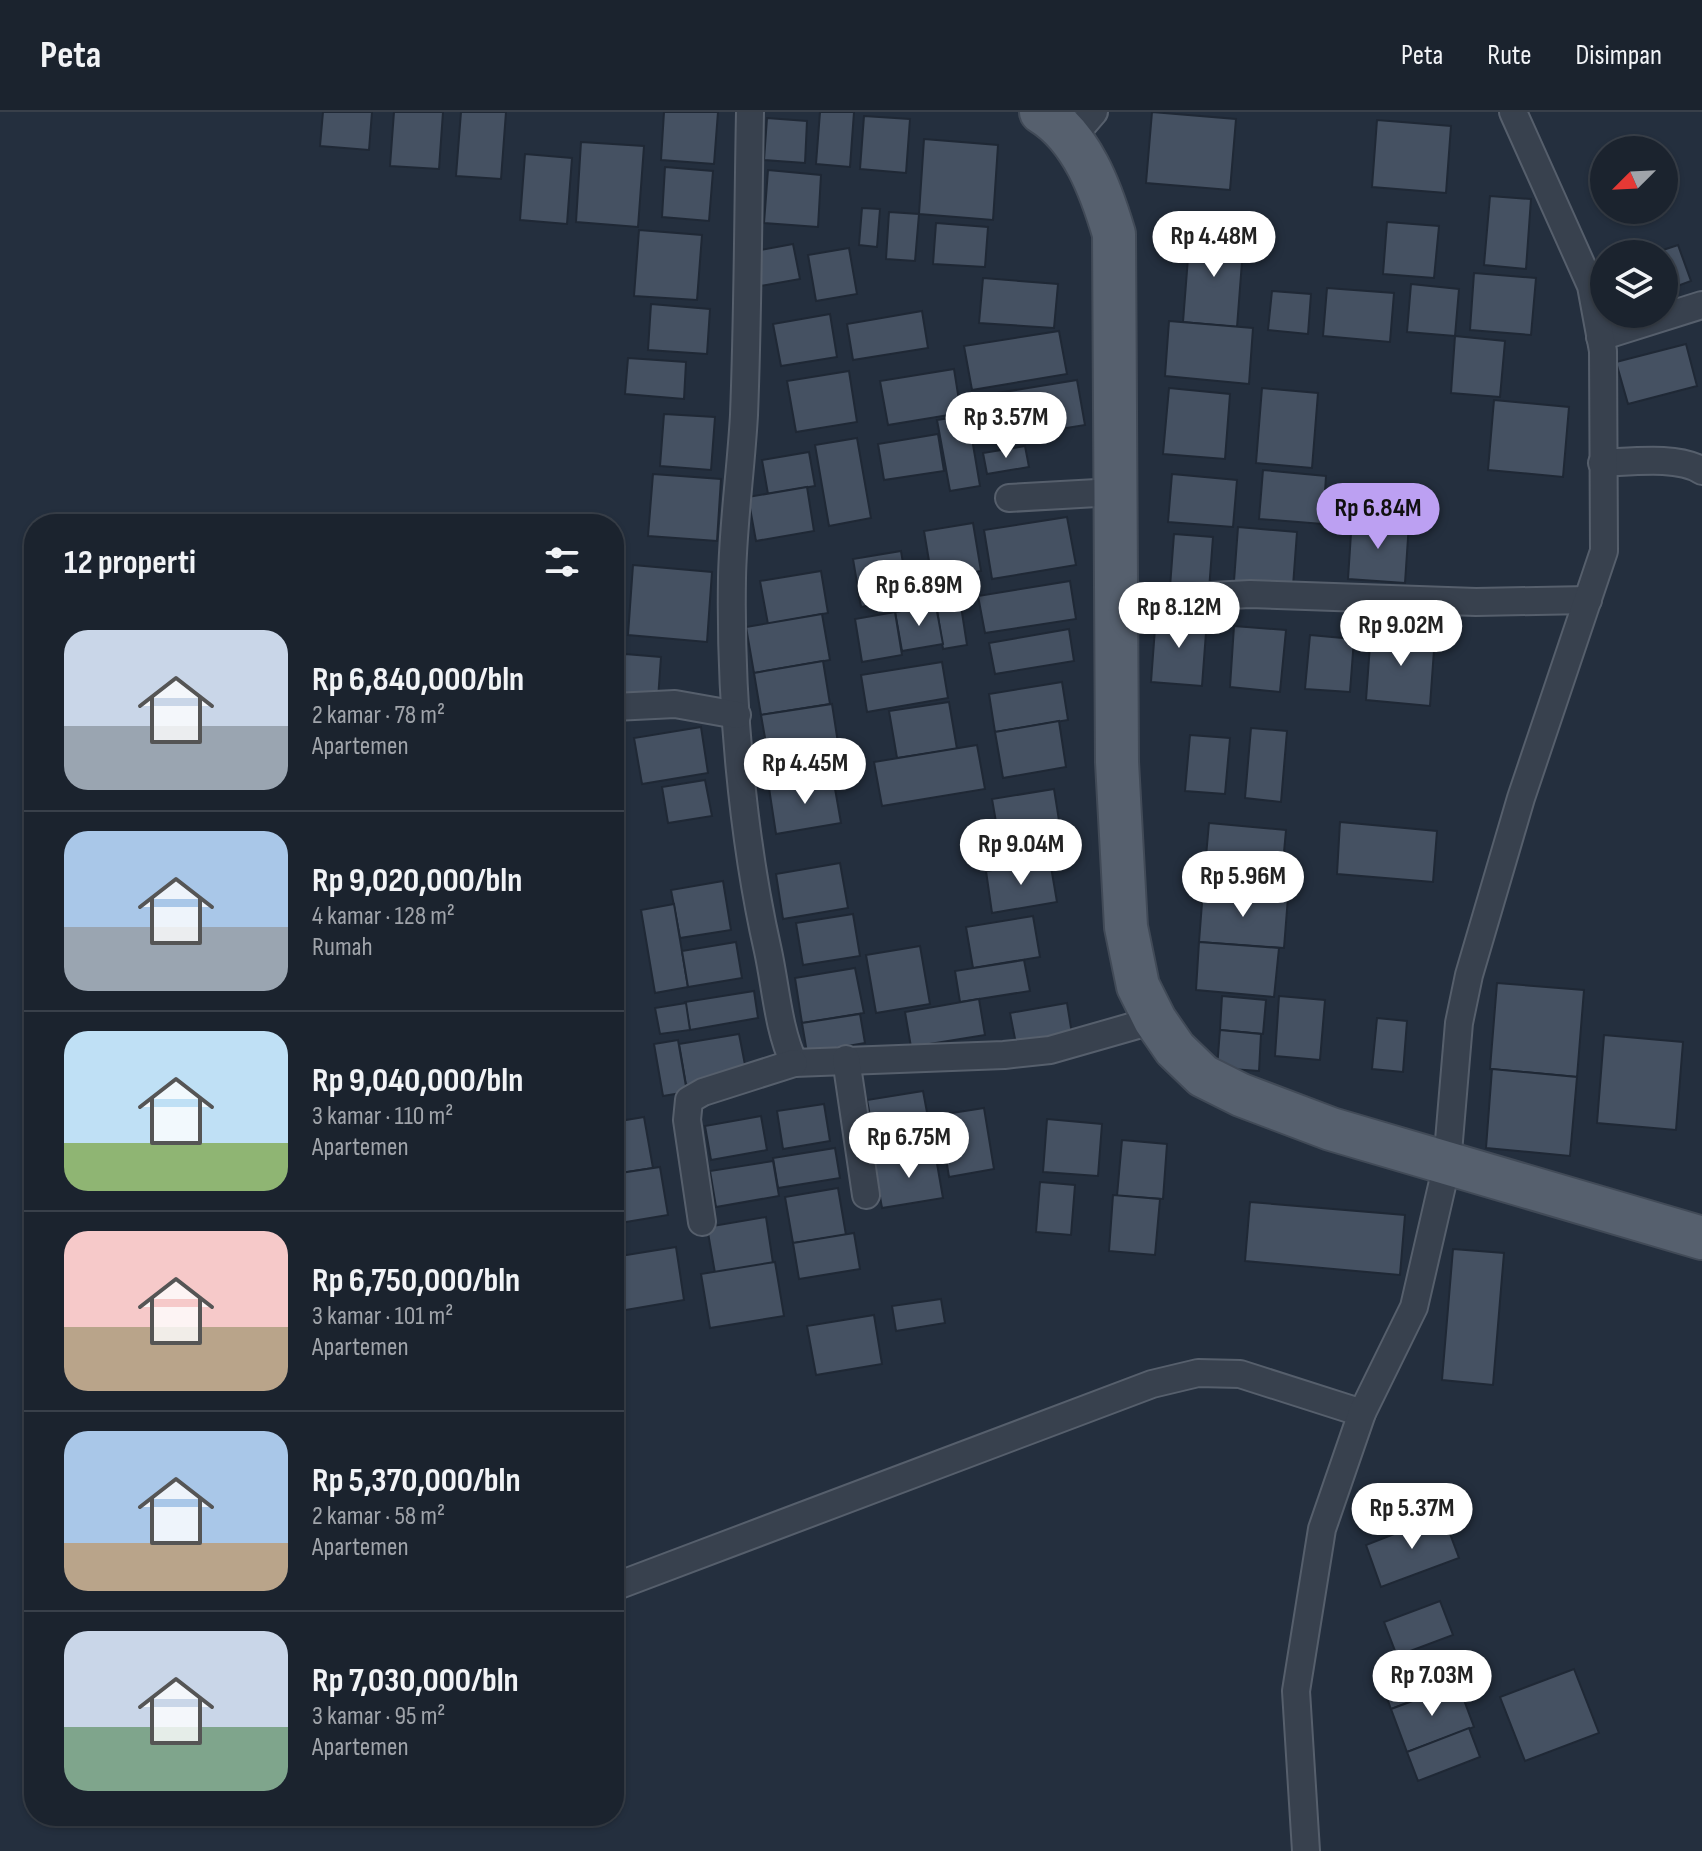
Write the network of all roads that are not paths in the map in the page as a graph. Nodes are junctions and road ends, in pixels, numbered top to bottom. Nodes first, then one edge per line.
1 (750, 112) edge
2 (1513, 112) edge
3 (1068, 121) edge
4 (1702, 305) edge
5 (1600, 337) junction
6 (1602, 463) junction
7 (1702, 471) edge
8 (1115, 492) junction
9 (1009, 498) dead end
10 (1588, 600) junction
11 (1116, 601) junction
12 (624, 707) edge
13 (737, 715) junction
14 (1155, 1020) junction
15 (846, 1059) junction
16 (794, 1063) junction
17 (1447, 1164) junction
18 (866, 1195) dead end
19 (702, 1222) dead end
20 (1702, 1238) edge
21 (1362, 1413) junction
22 (624, 1583) edge
23 (1306, 1851) edge

1 - 13 street
2 - 5 street
3 - 8 main road
4 - 5 street
5 - 6 street
6 - 7 street
6 - 10 street
8 - 9 street
8 - 11 main road
10 - 11 street
10 - 17 street
11 - 14 main road
12 - 13 street
13 - 16 street
14 - 15 street
14 - 17 main road
15 - 16 street
15 - 18 street
16 - 19 street
17 - 20 main road
17 - 21 street
21 - 22 street
21 - 23 street

